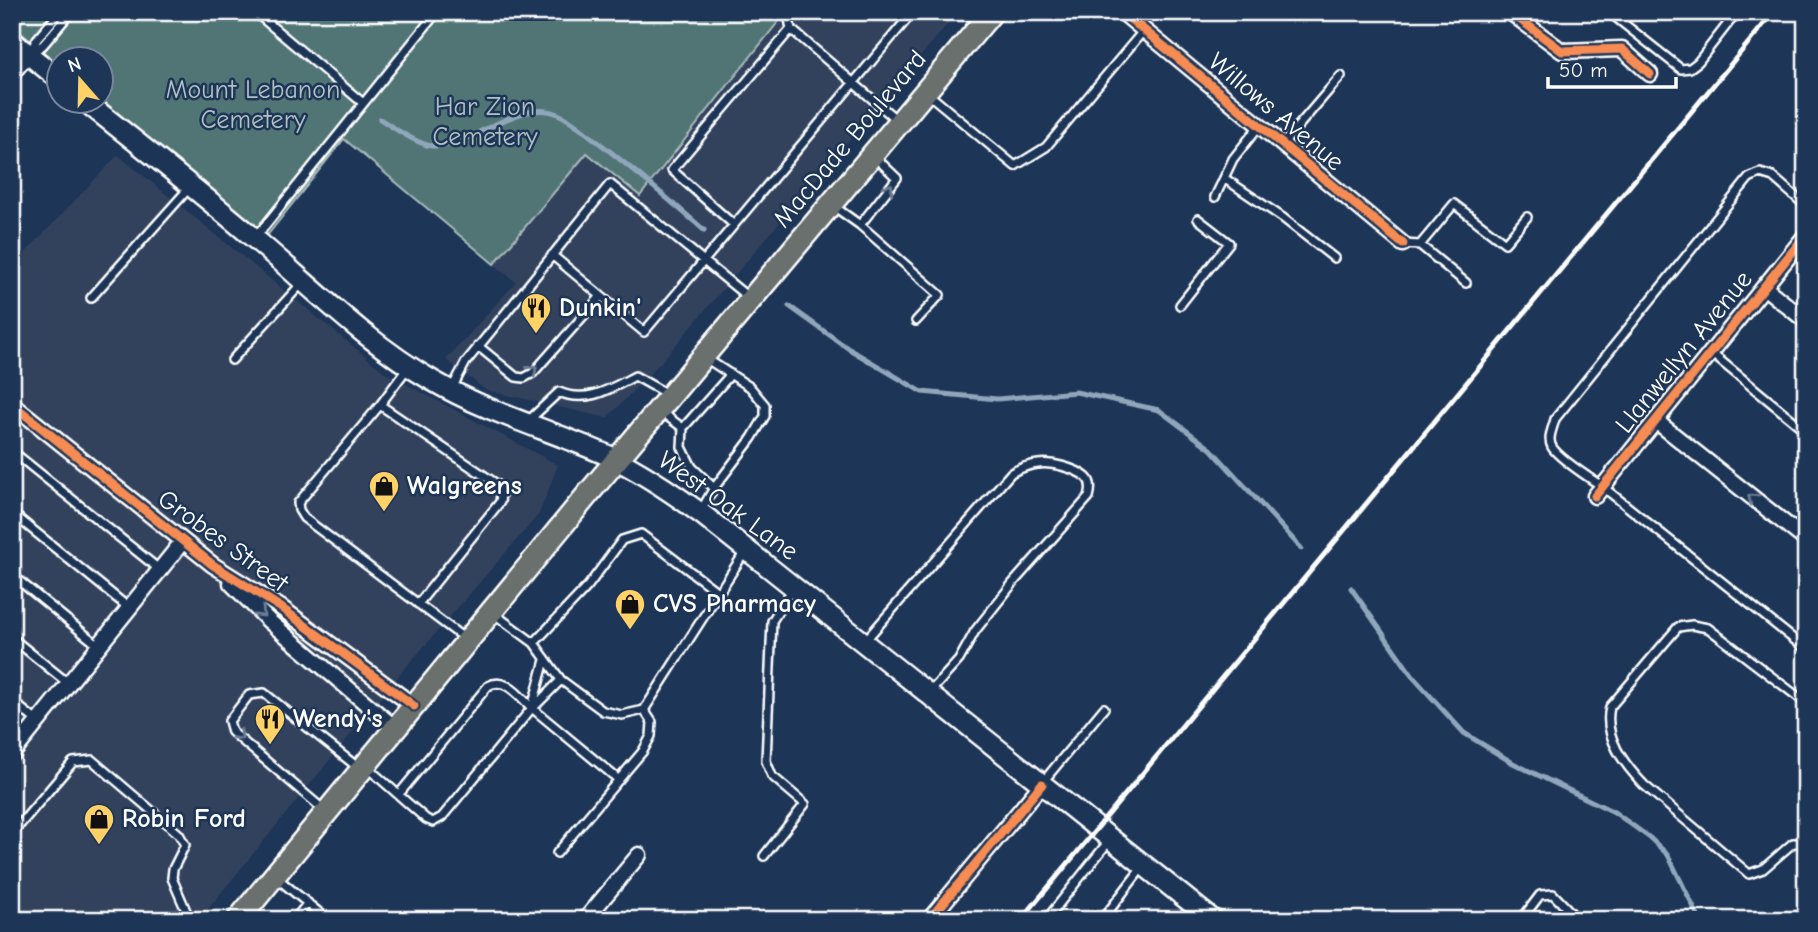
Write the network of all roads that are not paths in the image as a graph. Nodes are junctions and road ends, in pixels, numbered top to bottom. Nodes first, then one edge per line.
1 (60, 12) edge
2 (71, 12) edge
3 (256, 12) edge
4 (437, 12) edge
5 (794, 12) edge
6 (913, 12) edge
7 (992, 12) edge
8 (1122, 12) edge
9 (1510, 12) edge
10 (1609, 12) edge
11 (1737, 12) edge
12 (791, 29) junction
13 (1144, 30) junction
14 (12, 41) edge
15 (29, 54) junction
16 (46, 68) edge
17 (12, 74) edge
18 (1650, 74) dead end
19 (1341, 76) dead end
20 (853, 83) junction
21 (925, 92) junction
22 (363, 103) junction
23 (103, 116) edge
24 (900, 122) junction
25 (1259, 126) junction
26 (1281, 145) junction
27 (873, 155) junction
28 (1224, 178) junction
29 (190, 186) junction
30 (1215, 197) dead end
31 (832, 205) junction
32 (1806, 206) edge
33 (1527, 217) dead end
34 (1198, 219) dead end
35 (734, 225) junction
36 (860, 225) junction
37 (1806, 235) edge
38 (254, 239) junction
39 (1403, 244) joint
40 (1420, 246) junction
41 (552, 254) junction
42 (1334, 258) dead end
43 (704, 261) junction
44 (303, 281) junction
45 (1466, 283) dead end
46 (1764, 287) junction
47 (601, 296) junction
48 (90, 298) dead end
49 (752, 301) junction
50 (1180, 305) dead end
51 (916, 321) dead end
52 (1806, 321) edge
53 (478, 346) junction
54 (1710, 353) junction
55 (704, 357) junction
56 (232, 359) dead end
57 (409, 366) junction
58 (731, 374) junction
59 (451, 390) junction
60 (665, 404) junction
61 (13, 405) edge
62 (380, 405) junction
63 (1656, 421) junction
64 (527, 423) junction
65 (683, 428) junction
66 (1806, 431) edge
67 (12, 451) edge
68 (617, 461) junction
69 (714, 488) junction
70 (1599, 492) junction
71 (700, 512) junction
72 (12, 513) edge
73 (1806, 540) edge
74 (183, 541) junction
75 (746, 549) junction
76 (213, 565) junction
77 (160, 570) junction
78 (12, 575) edge
79 (795, 587) junction
80 (719, 593) junction
81 (418, 604) junction
82 (129, 608) junction
83 (493, 612) junction
84 (12, 638) edge
85 (469, 641) junction
86 (864, 642) junction
87 (534, 643) junction
88 (99, 646) junction
89 (1806, 649) edge
90 (545, 660) junction
91 (561, 680) junction
92 (69, 684) junction
93 (929, 693) junction
94 (12, 701) edge
95 (1806, 703) edge
96 (414, 706) junction
97 (532, 708) junction
98 (1104, 708) dead end
99 (644, 710) junction
100 (38, 722) junction
101 (396, 729) junction
102 (12, 754) edge
103 (363, 767) junction
104 (619, 780) junction
105 (1042, 784) junction
106 (399, 794) junction
107 (327, 813) junction
108 (12, 835) edge
109 (1111, 838) junction
110 (1806, 843) edge
111 (557, 853) dead end
112 (639, 855) dead end
113 (764, 856) dead end
114 (1144, 864) junction
115 (274, 876) junction
116 (308, 903) junction
117 (190, 920) edge
118 (238, 920) edge
119 (294, 920) edge
120 (328, 920) edge
121 (585, 920) edge
122 (929, 920) edge
123 (1046, 920) edge
124 (1102, 920) edge
125 (1213, 920) edge
126 (1521, 920) edge
127 (1577, 920) edge

1 - 15 lane
2 - 15 lane
3 - 22 lane
4 - 22 lane
5 - 12 lane
6 - 20 lane
7 - 21 main road, MacDade Boulevard
8 - 13 street, Willows Avenue
9 - 18 street
10 - 11 lane
12 - 20 lane
12 - 35 lane
13 - 21 lane
13 - 25 street, Willows Avenue
14 - 15 main road
15 - 16 main road
15 - 17 street
19 - 26 lane
20 - 24 lane
20 - 35 lane
21 - 24 main road, MacDade Boulevard
22 - 38 lane
23 - 29 main road, West Oak Lane
24 - 27 main road, MacDade Boulevard
25 - 26 street, Willows Avenue
25 - 28 lane
26 - 39 street, Willows Avenue
27 - 31 main road, MacDade Boulevard
36 -> 27 lane
28 - 30 lane
28 - 42 lane
29 - 38 main road, West Oak Lane
29 - 48 lane
31 - 36 lane
31 - 49 main road, MacDade Boulevard
32 - 70 lane
33 - 40 lane
34 - 50 lane
35 - 43 lane
36 - 51 lane
37 - 46 street, Llanwellyn Avenue
38 - 44 main road, West Oak Lane
39 - 40 lane
40 - 45 lane
41 - 43 lane
41 - 47 lane
41 - 53 lane
43 - 47 lane
43 - 49 lane
44 - 56 lane
44 - 57 main road, West Oak Lane
46 - 52 street
46 - 54 street, Llanwellyn Avenue
53 -> 47 lane
49 - 55 main road
53 - 59 lane
54 - 63 street, Llanwellyn Avenue
54 - 66 lane
55 - 58 lane
55 - 60 main road
57 - 59 main road, West Oak Lane
57 - 62 lane
58 - 65 lane
58 - 69 lane
59 - 64 main road, West Oak Lane
60 - 64 lane
60 - 65 lane
60 - 68 main road
61 - 74 street, Grobes Street
62 - 81 lane
62 - 81 lane
63 - 70 street, Llanwellyn Avenue
73 -> 63 street
64 - 68 main road, West Oak Lane
65 - 69 lane
67 - 77 lane
68 - 71 main road, West Oak Lane
68 - 83 main road
69 - 71 lane
70 - 89 lane
71 - 75 main road, West Oak Lane
72 - 82 lane
74 - 76 street, Grobes Street
74 - 77 street
75 - 79 main road, West Oak Lane
75 - 80 lane
76 - 96 street, Grobes Street
76 -> 101 street, Grobes Street
77 - 82 street
78 - 88 lane
79 - 86 main road, West Oak Lane
79 - 113 lane
80 - 87 lane
80 - 99 lane
81 - 85 lane
82 - 88 street
83 - 85 main road
83 - 87 lane
84 - 92 lane
85 - 96 main road
86 - 93 main road, West Oak Lane
86 - 93 lane
87 - 90 lane
88 - 92 street
90 - 91 lane
90 - 97 lane
91 - 97 lane
91 - 99 lane
92 - 100 street
93 - 105 main road, West Oak Lane
94 - 100 lane
95 - 110 lane
96 - 101 main road
97 - 104 lane
97 - 106 lane
97 - 106 lane
98 - 105 lane
99 - 104 lane
100 - 102 street
101 - 103 main road
103 - 106 lane
103 - 107 main road
103 -> 107 lane
104 - 111 lane
105 - 109 main road, West Oak Lane
105 - 122 street
107 - 115 main road
108 - 117 lane
109 - 114 main road, West Oak Lane
109 - 123 lane
112 - 121 street
114 - 124 lane
114 - 125 main road, West Oak Lane
115 - 116 lane
115 - 118 main road
116 - 119 lane
116 - 120 lane
126 - 127 lane

